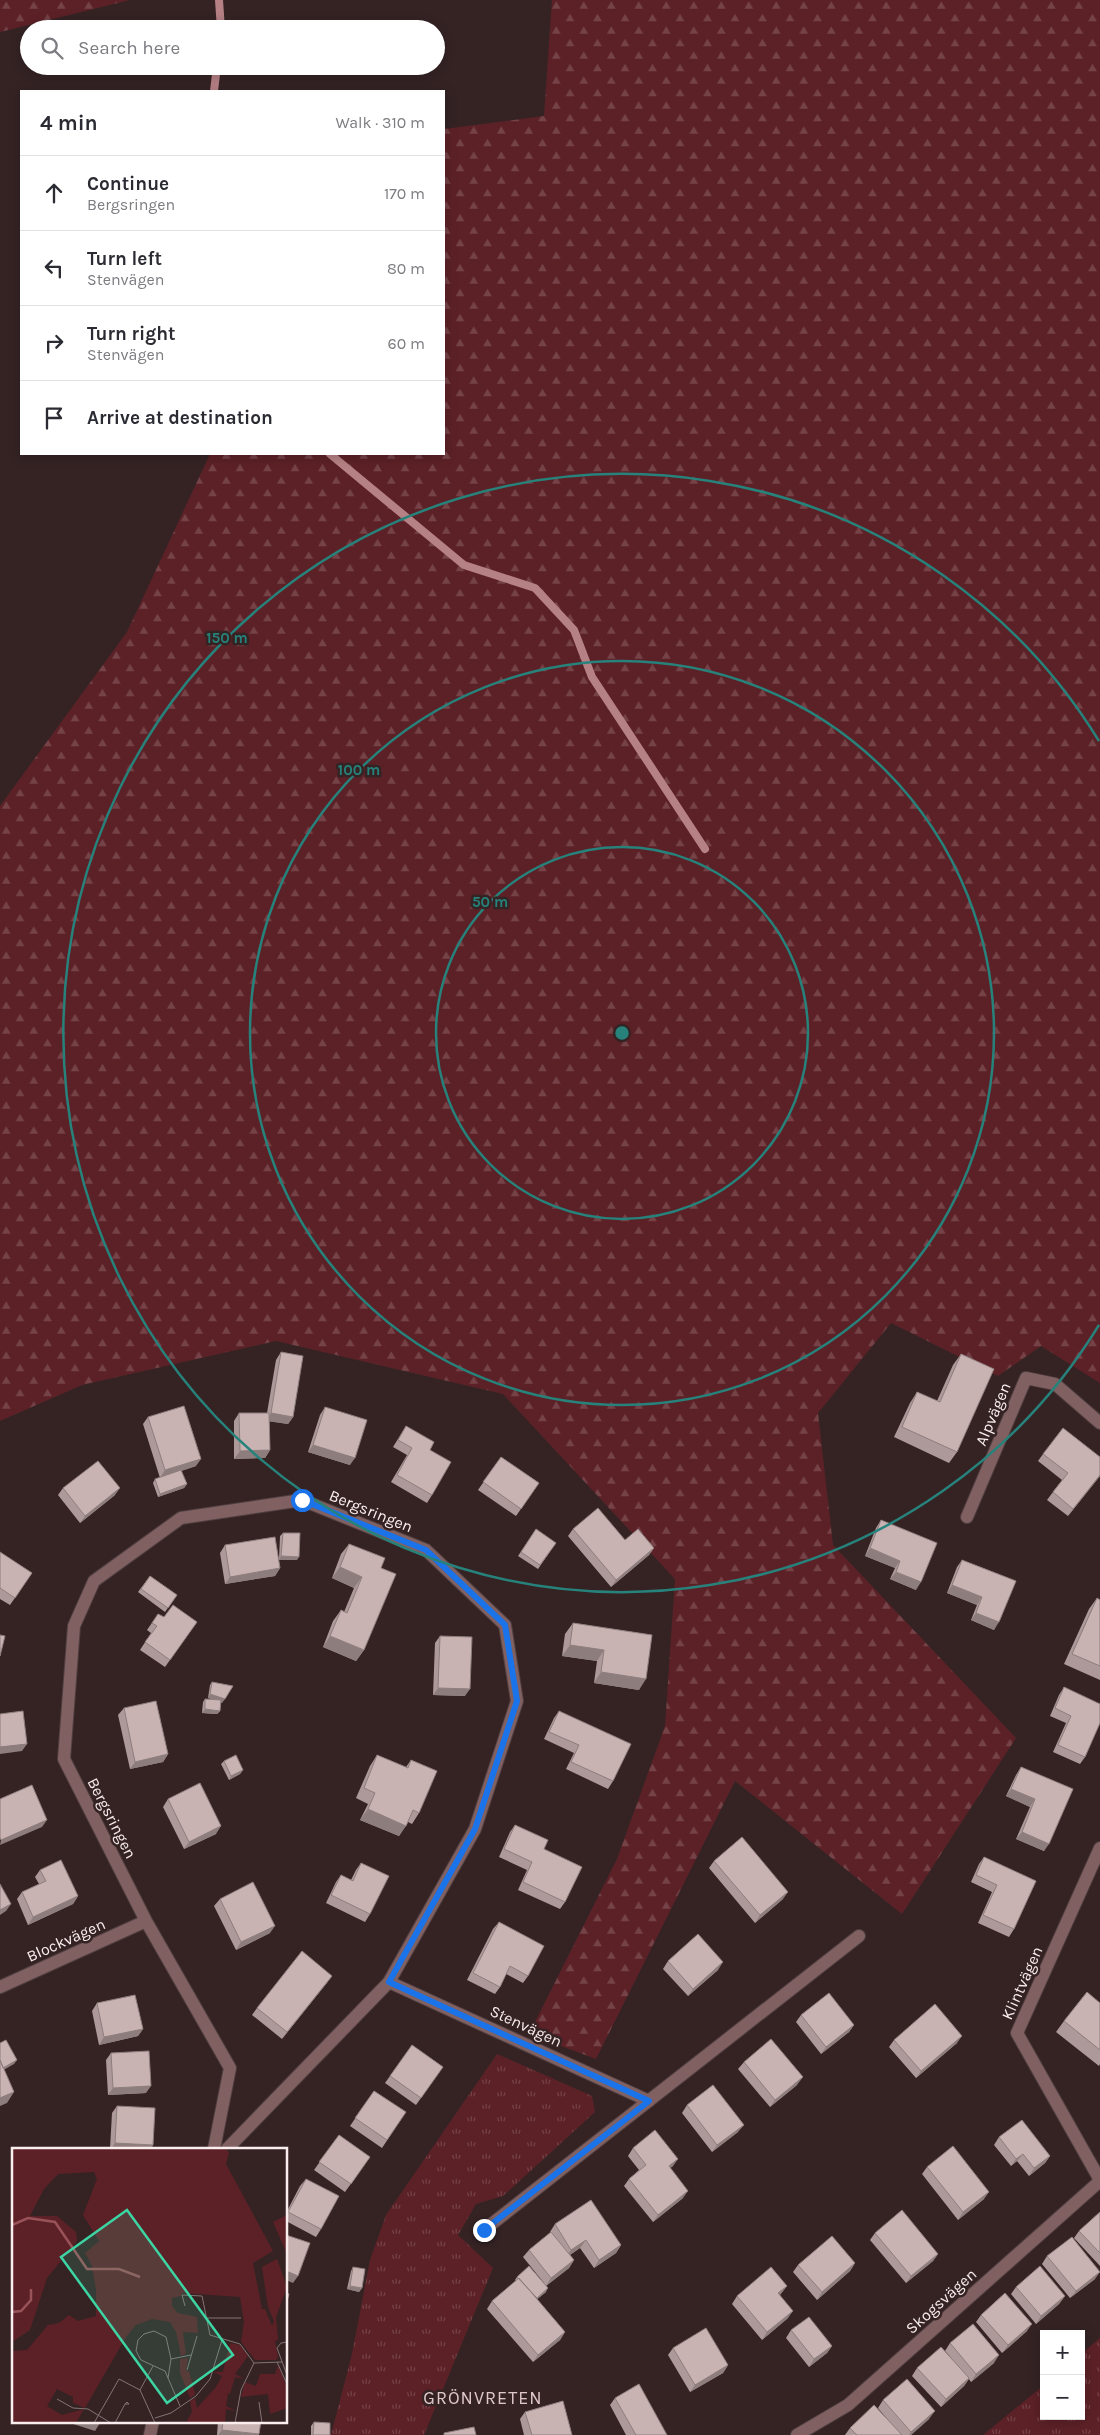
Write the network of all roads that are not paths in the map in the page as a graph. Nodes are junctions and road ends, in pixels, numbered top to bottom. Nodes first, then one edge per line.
1 (1100, 1423) edge
2 (967, 1517) dead end
3 (1100, 1848) edge
4 (146, 1921) junction
5 (859, 1936) dead end
6 (389, 1982) junction
7 (0, 1987) edge
8 (649, 2101) junction
9 (214, 2148) edge
10 (228, 2148) edge
11 (1100, 2181) edge
12 (484, 2230) dead end
13 (153, 2422) edge
14 (150, 2435) edge
15 (797, 2435) edge

1 - 2 street, Alpvägen
3 - 11 street, Klintvägen
4 - 6 street, Bergsringen
4 - 7 street, Blockvägen
4 - 9 street, Bergsringen
5 - 8 street
6 - 8 street, Stenvägen
6 - 10 street, Bergsringen
8 - 12 street
11 - 15 street, Skogsvägen
13 - 14 street

